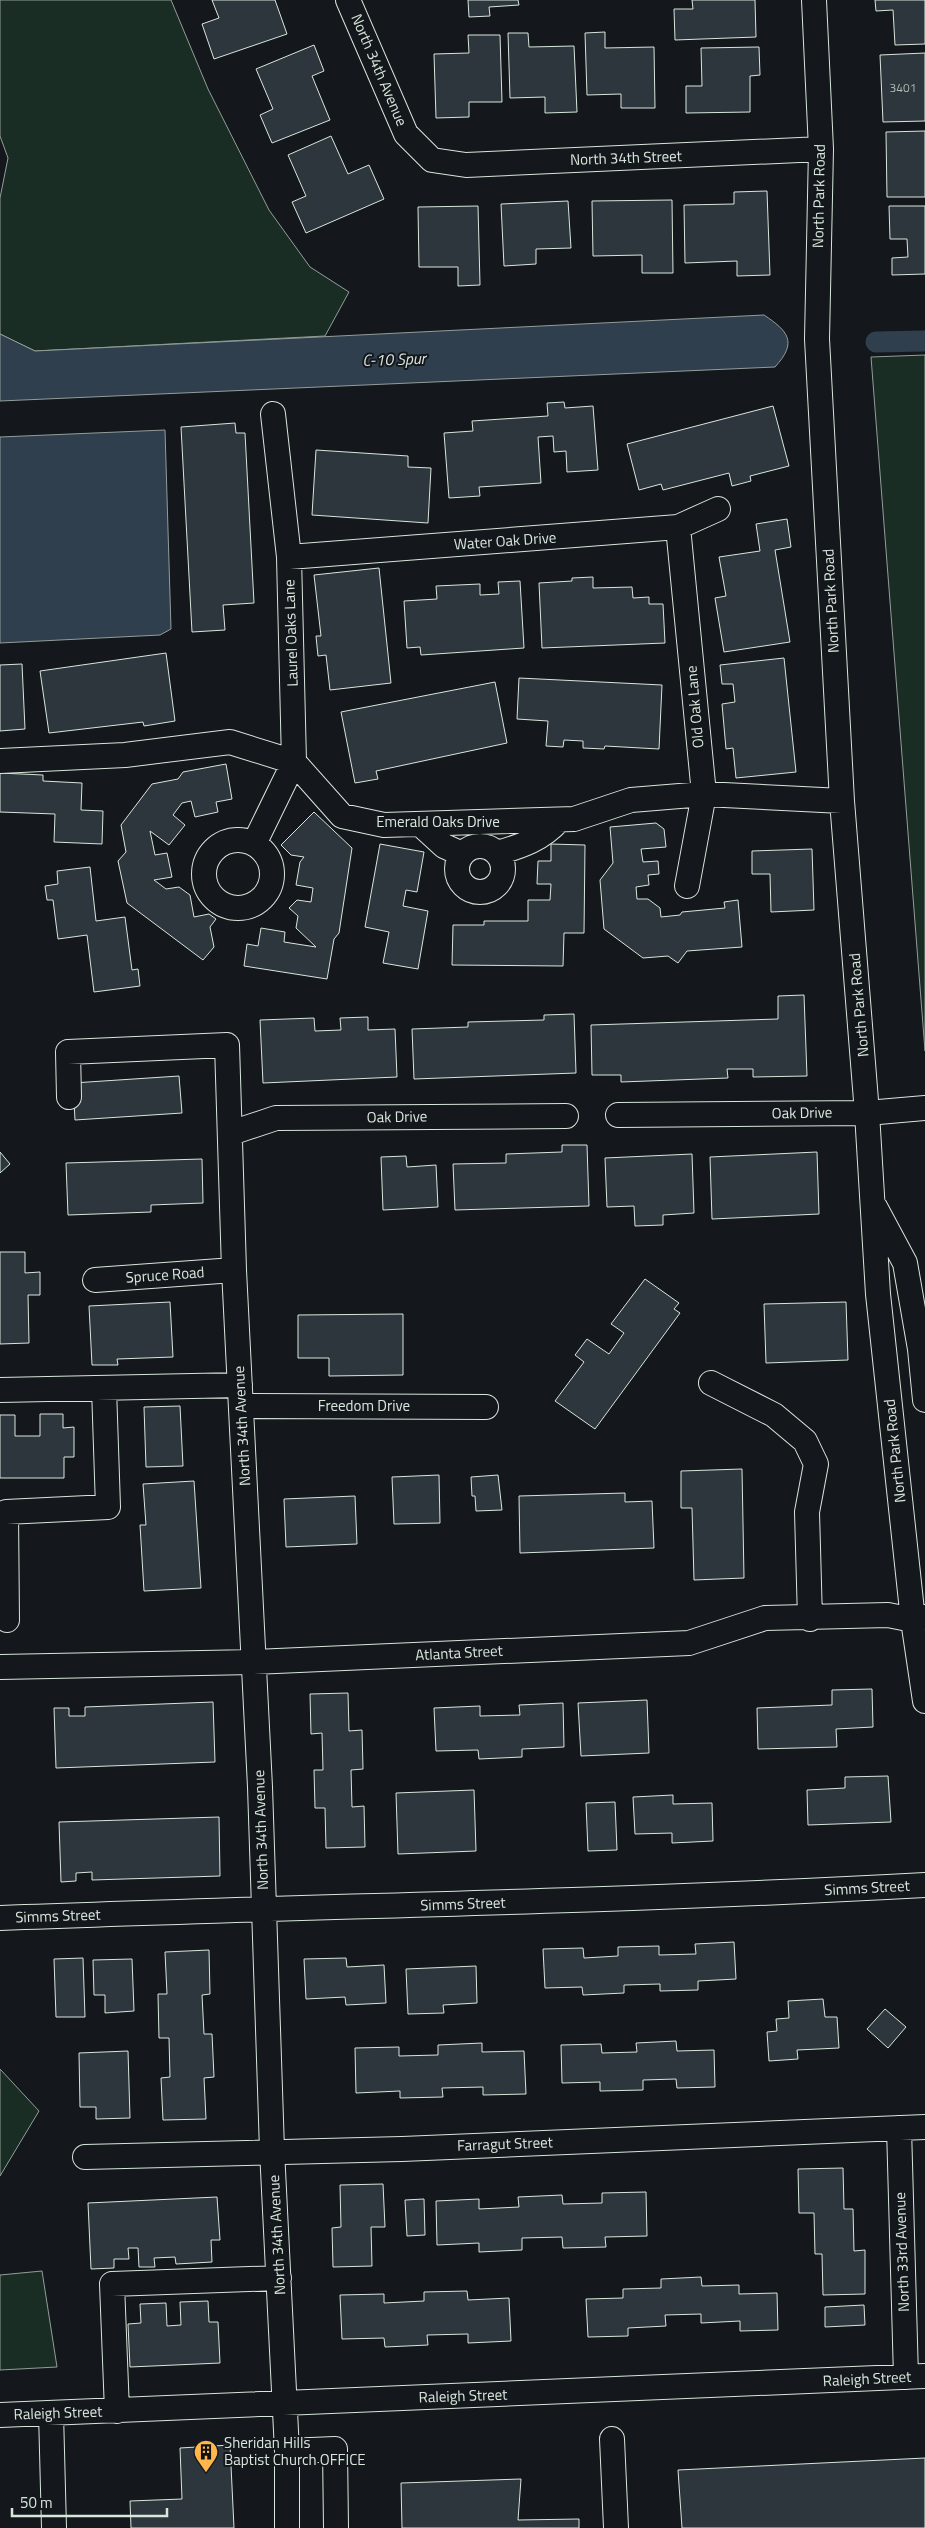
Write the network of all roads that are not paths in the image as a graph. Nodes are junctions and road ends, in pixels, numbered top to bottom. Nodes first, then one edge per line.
1 (348, 0) edge
2 (814, 0) edge
3 (820, 149) junction
4 (432, 160) joint
5 (273, 414) dead end
6 (718, 510) dead end
7 (678, 527) junction
8 (289, 557) junction
9 (0, 761) edge
10 (294, 762) junction
11 (704, 794) junction
12 (842, 801) junction
13 (559, 820) junction
14 (420, 824) junction
15 (254, 844) dead end
16 (497, 853) junction
17 (462, 854) junction
18 (686, 886) dead end
19 (69, 1097) dead end
20 (925, 1108) edge
21 (867, 1113) junction
22 (618, 1115) dead end
23 (566, 1116) dead end
24 (230, 1133) junction
25 (872, 1201) junction
26 (234, 1270) junction
27 (95, 1280) dead end
28 (711, 1383) dead end
29 (104, 1388) junction
30 (0, 1390) edge
31 (241, 1395) junction
32 (925, 1400) edge
33 (486, 1407) dead end
34 (3, 1512) edge
35 (810, 1619) junction
36 (919, 1619) edge
37 (7, 1620) dead end
38 (253, 1662) junction
39 (0, 1667) edge
40 (925, 1701) edge
41 (925, 1885) edge
42 (264, 1907) junction
43 (0, 1918) edge
44 (925, 2127) edge
45 (899, 2128) junction
46 (272, 2150) junction
47 (85, 2157) dead end
48 (279, 2278) junction
49 (915, 2376) edge
50 (284, 2402) junction
51 (117, 2411) junction
52 (51, 2413) junction
53 (0, 2415) edge
54 (612, 2439) dead end
55 (287, 2451) junction
56 (54, 2528) edge
57 (287, 2528) edge
58 (336, 2528) edge
59 (616, 2528) edge

1 - 4 street, North 34th Avenue
2 - 3 street, North Park Road
3 - 4 street, North 34th Street
3 - 12 street, North Park Road
5 - 8 street, Laurel Oaks Lane
6 - 7 street, Water Oak Drive
7 - 8 street, Water Oak Drive
7 - 11 street, Old Oak Lane
8 - 10 street, Laurel Oaks Lane
9 - 10 street
10 - 14 street, Emerald Oaks Drive
10 - 15 street, Laurel Oaks Lane
11 - 12 street, Emerald Oaks Drive
11 - 13 street, Emerald Oaks Drive
11 - 18 street, Old Oak Lane
12 - 21 street, North Park Road
13 - 14 street, Emerald Oaks Drive
13 - 16 street
14 - 17 street
16 - 17 street
16 - 17 street
19 - 24 street, North 34th Avenue
20 - 21 street, Oak Drive
21 - 22 street, Oak Drive
21 - 25 street, North Park Road
23 - 24 street, Oak Drive
24 - 26 street, North 34th Avenue
25 - 32 street, North Park Road
25 - 36 street, North Park Road
26 - 27 street, Spruce Road
26 - 31 street, North 34th Avenue
28 - 35 street
29 - 30 street, Freedom Drive
29 - 31 street, Freedom Drive
29 - 34 street
31 - 33 street, Freedom Drive
31 - 38 street, North 34th Avenue
34 - 37 street
35 - 36 street, Atlanta Street
35 - 38 street, Atlanta Street
36 - 40 street, North Park Road
38 - 39 street, Atlanta Street
38 - 42 street, North 34th Avenue
41 - 42 street, Simms Street
42 - 43 street, Simms Street
42 - 46 street, North 34th Avenue
44 - 45 street, Farragut Street
45 - 46 street, Farragut Street
45 - 49 street, North 33rd Avenue
46 - 47 street, Farragut Street
46 - 48 street, North 34th Avenue
48 - 50 street, North 34th Avenue
48 - 51 street
49 - 50 street, Raleigh Street
50 - 51 street, Raleigh Street
50 - 55 street, North 34th Avenue
51 - 52 street, Raleigh Street
52 - 53 street, Raleigh Street
52 - 56 street
54 - 59 street
55 - 57 street, North 34th Avenue
55 - 58 street

